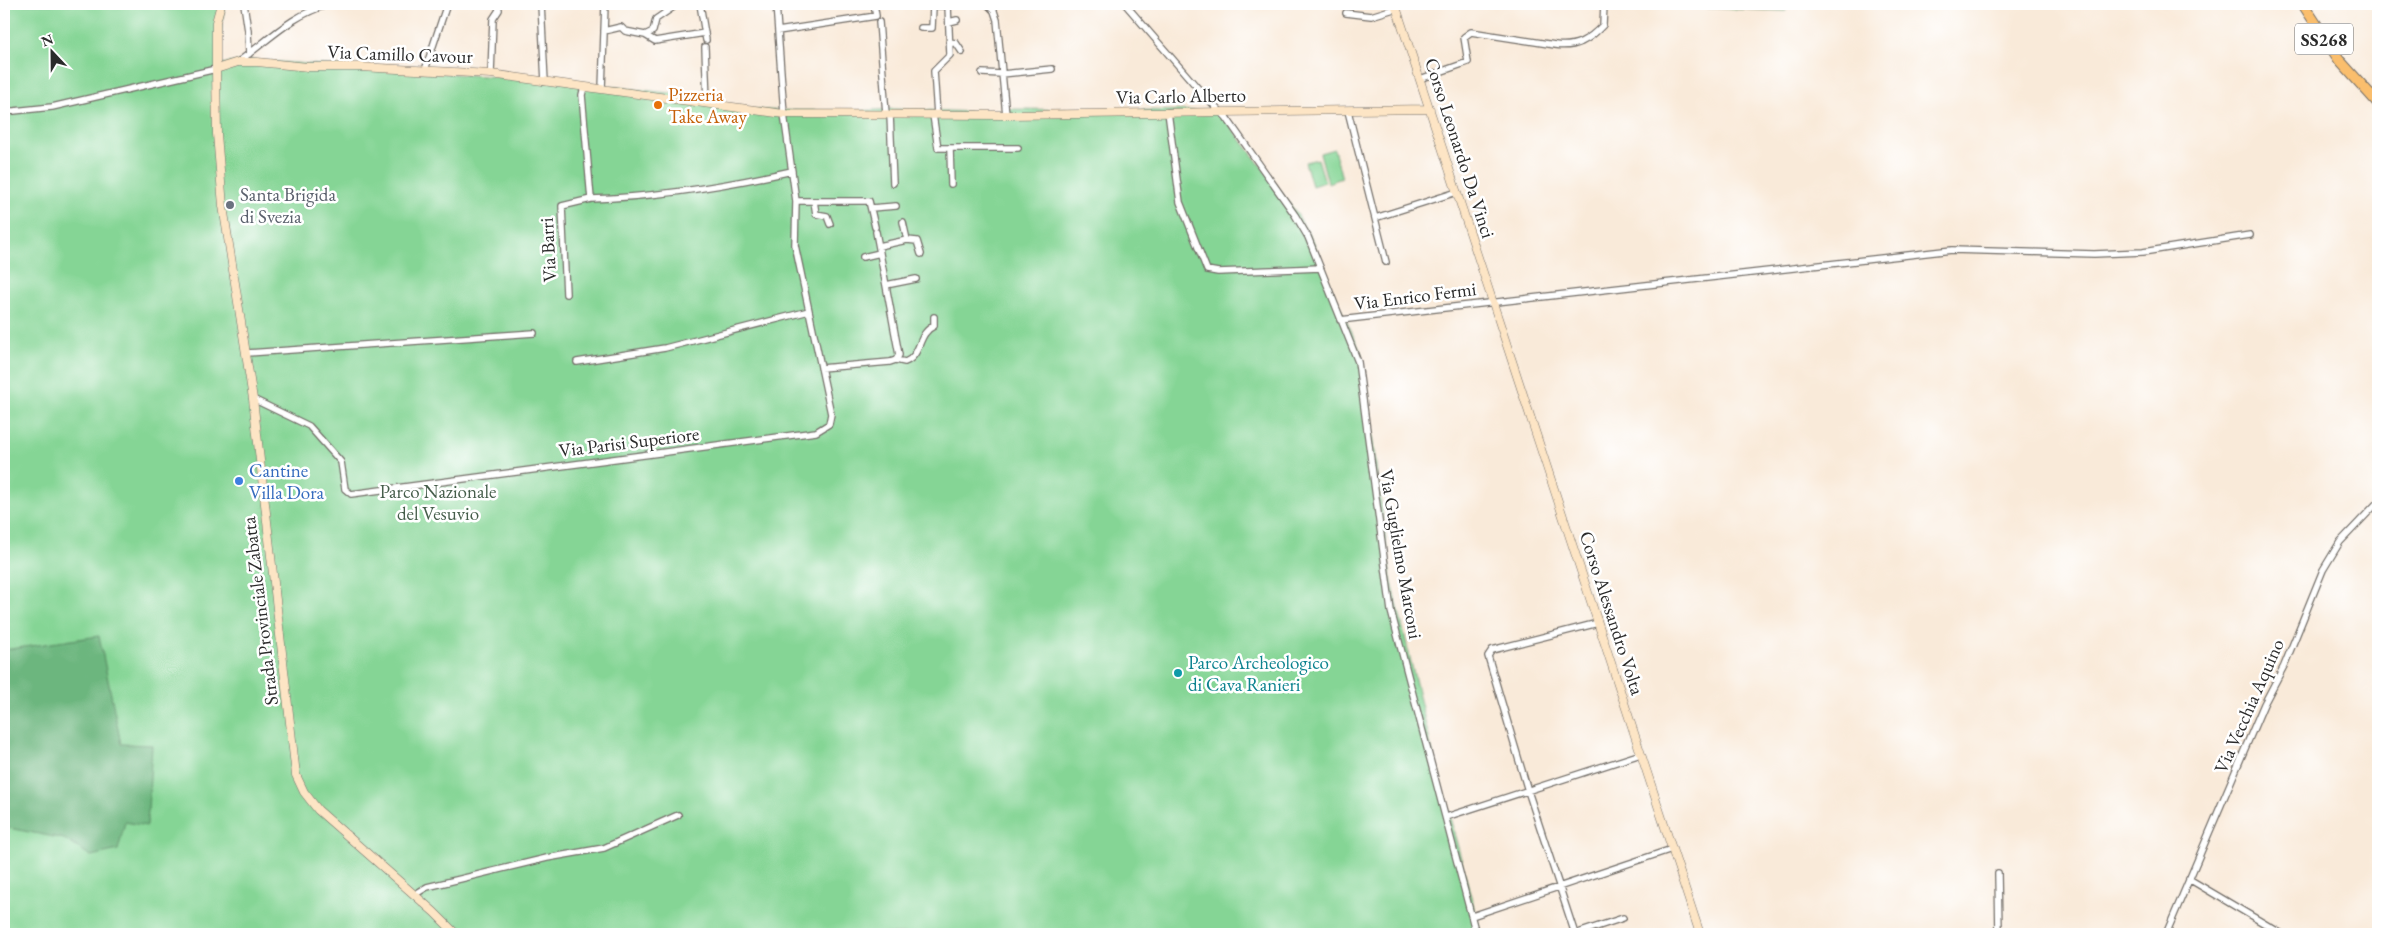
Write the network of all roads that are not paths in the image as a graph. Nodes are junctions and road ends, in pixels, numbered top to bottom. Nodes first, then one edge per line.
1 (221, 4) edge
2 (244, 4) edge
3 (330, 4) edge
4 (447, 4) edge
5 (498, 4) edge
6 (541, 4) edge
7 (605, 4) edge
8 (678, 4) edge
9 (700, 4) edge
10 (776, 4) edge
11 (874, 4) edge
12 (967, 4) edge
13 (987, 4) edge
14 (1125, 4) edge
15 (1604, 4) edge
16 (2302, 4) edge
17 (948, 5) edge
18 (1396, 6) edge
19 (1346, 13) dead end
20 (957, 20) dead end
21 (879, 22) dead end
22 (949, 22) junction
23 (921, 28) dead end
24 (604, 31) junction
25 (778, 31) junction
26 (706, 33) junction
27 (645, 36) junction
28 (949, 42) junction
29 (962, 52) dead end
30 (249, 54) junction
31 (238, 62) junction
32 (216, 69) junction
33 (1052, 69) dead end
34 (425, 70) junction
35 (982, 73) dead end
36 (491, 74) junction
37 (1002, 74) junction
38 (1420, 79) junction
39 (545, 82) junction
40 (584, 87) junction
41 (602, 89) junction
42 (707, 103) junction
43 (2378, 103) edge
44 (1430, 109) junction
45 (4, 111) edge
46 (1348, 111) junction
47 (1168, 112) junction
48 (1220, 112) junction
49 (784, 114) junction
50 (888, 114) junction
51 (935, 115) junction
52 (1006, 115) junction
53 (950, 148) junction
54 (1018, 148) dead end
55 (792, 171) junction
56 (893, 183) dead end
57 (951, 184) dead end
58 (1457, 192) junction
59 (591, 199) junction
60 (814, 201) junction
61 (796, 202) junction
62 (896, 206) dead end
63 (871, 208) junction
64 (1375, 218) junction
65 (903, 222) dead end
66 (830, 224) dead end
67 (2250, 235) dead end
68 (907, 240) junction
69 (879, 246) junction
70 (880, 253) junction
71 (921, 254) dead end
72 (863, 257) dead end
73 (1386, 262) dead end
74 (1320, 268) junction
75 (916, 279) dead end
76 (886, 285) junction
77 (566, 294) dead end
78 (1493, 302) junction
79 (809, 310) junction
80 (934, 316) dead end
81 (1340, 320) junction
82 (534, 332) dead end
83 (247, 354) junction
84 (896, 360) junction
85 (577, 362) dead end
86 (821, 368) junction
87 (253, 399) junction
88 (2378, 502) edge
89 (1598, 623) junction
90 (1641, 754) junction
91 (1528, 790) junction
92 (678, 815) dead end
93 (1446, 817) junction
94 (1672, 849) junction
95 (1998, 873) dead end
96 (2189, 879) junction
97 (1560, 887) junction
98 (414, 895) junction
99 (1472, 916) junction
100 (1623, 918) dead end
101 (456, 934) edge
102 (1476, 934) edge
103 (1575, 934) edge
104 (1700, 934) edge
105 (1999, 934) edge
106 (2166, 934) edge
107 (2282, 934) edge

1 - 32 street, Strada Provinciale Zabatta
2 - 30 street
3 - 30 street
4 - 34 street
5 - 36 street
6 - 39 street
7 - 24 street
8 - 27 street
9 - 26 street
10 - 25 street, Via Parisi Superiore
11 - 25 street
12 - 17 street
13 - 37 street
14 - 48 street, Via Guglielmo Marconi
15 - 38 street
16 - 43 highway, SS268
17 - 22 street
17 - 23 street
18 - 19 street
18 - 38 street, Corso Leonardo Da Vinci
20 - 22 street
21 - 50 street
22 - 28 street
24 - 27 street
24 - 41 street
25 - 49 street, Via Parisi Superiore
26 - 27 street
26 - 42 street
28 - 29 street
28 - 51 street
30 - 31 street
31 - 32 street, Via Camillo Cavour
31 - 34 street, Via Camillo Cavour
32 - 45 street
32 - 83 street, Strada Provinciale Zabatta
33 - 37 street
34 - 36 street, Via Camillo Cavour
35 - 37 street
36 - 39 street, Via Camillo Cavour
37 - 52 street
38 - 44 street, Corso Leonardo Da Vinci
39 - 40 street, Via Camillo Cavour
40 - 41 street, Via Camillo Cavour
40 - 59 street
41 - 42 street, Via Camillo Cavour
42 - 49 street, Via Camillo Cavour
44 - 46 street, Via Carlo Alberto
44 - 58 street, Corso Leonardo Da Vinci
46 - 48 street, Via Carlo Alberto
46 - 64 street
47 - 48 street, Via Carlo Alberto
47 - 52 street, Via Carlo Alberto
47 - 74 street
48 - 74 street, Via Guglielmo Marconi
49 - 50 street, Via Carlo Alberto
49 - 55 street, Via Parisi Superiore
50 - 51 street, Via Carlo Alberto
50 - 56 street
51 - 52 street, Via Carlo Alberto
51 - 53 street
53 - 54 street
53 - 57 street
55 - 59 street
55 - 61 street, Via Parisi Superiore
58 - 64 street
58 - 78 street, Corso Leonardo Da Vinci
59 - 77 street, Via Barri
60 - 61 street
60 - 63 street
60 - 66 street
61 - 79 street, Via Parisi Superiore
62 - 63 street
63 - 69 street
64 - 73 street
65 - 68 street
67 - 78 street, Via Enrico Fermi
68 - 69 street
68 - 71 street
69 - 70 street
70 - 72 street
70 - 76 street
74 - 81 street, Via Guglielmo Marconi
75 - 76 street
76 - 84 street
78 - 81 street, Via Enrico Fermi
78 - 89 street, Corso Alessandro Volta
79 - 85 street
79 - 86 street, Via Parisi Superiore
80 - 84 street
81 - 93 street, Via Guglielmo Marconi
82 - 83 street
83 - 87 street, Strada Provinciale Zabatta
84 - 86 street
86 - 87 street, Via Parisi Superiore
87 - 98 street, Strada Provinciale Zabatta
88 - 96 street, Via Vecchia Aquino
89 - 90 street, Corso Alessandro Volta
89 - 91 street
90 - 91 street
90 - 94 street, Corso Alessandro Volta
91 - 93 street
91 - 97 street
92 - 98 street
93 - 99 street, Via Guglielmo Marconi
94 - 97 street
94 - 104 street, Corso Alessandro Volta
95 - 105 street
96 - 106 street, Via Vecchia Aquino
96 - 107 street
97 - 99 street
97 - 103 street
98 - 101 street, Strada Provinciale Zabatta
99 - 102 street, Via Guglielmo Marconi
100 - 103 street

